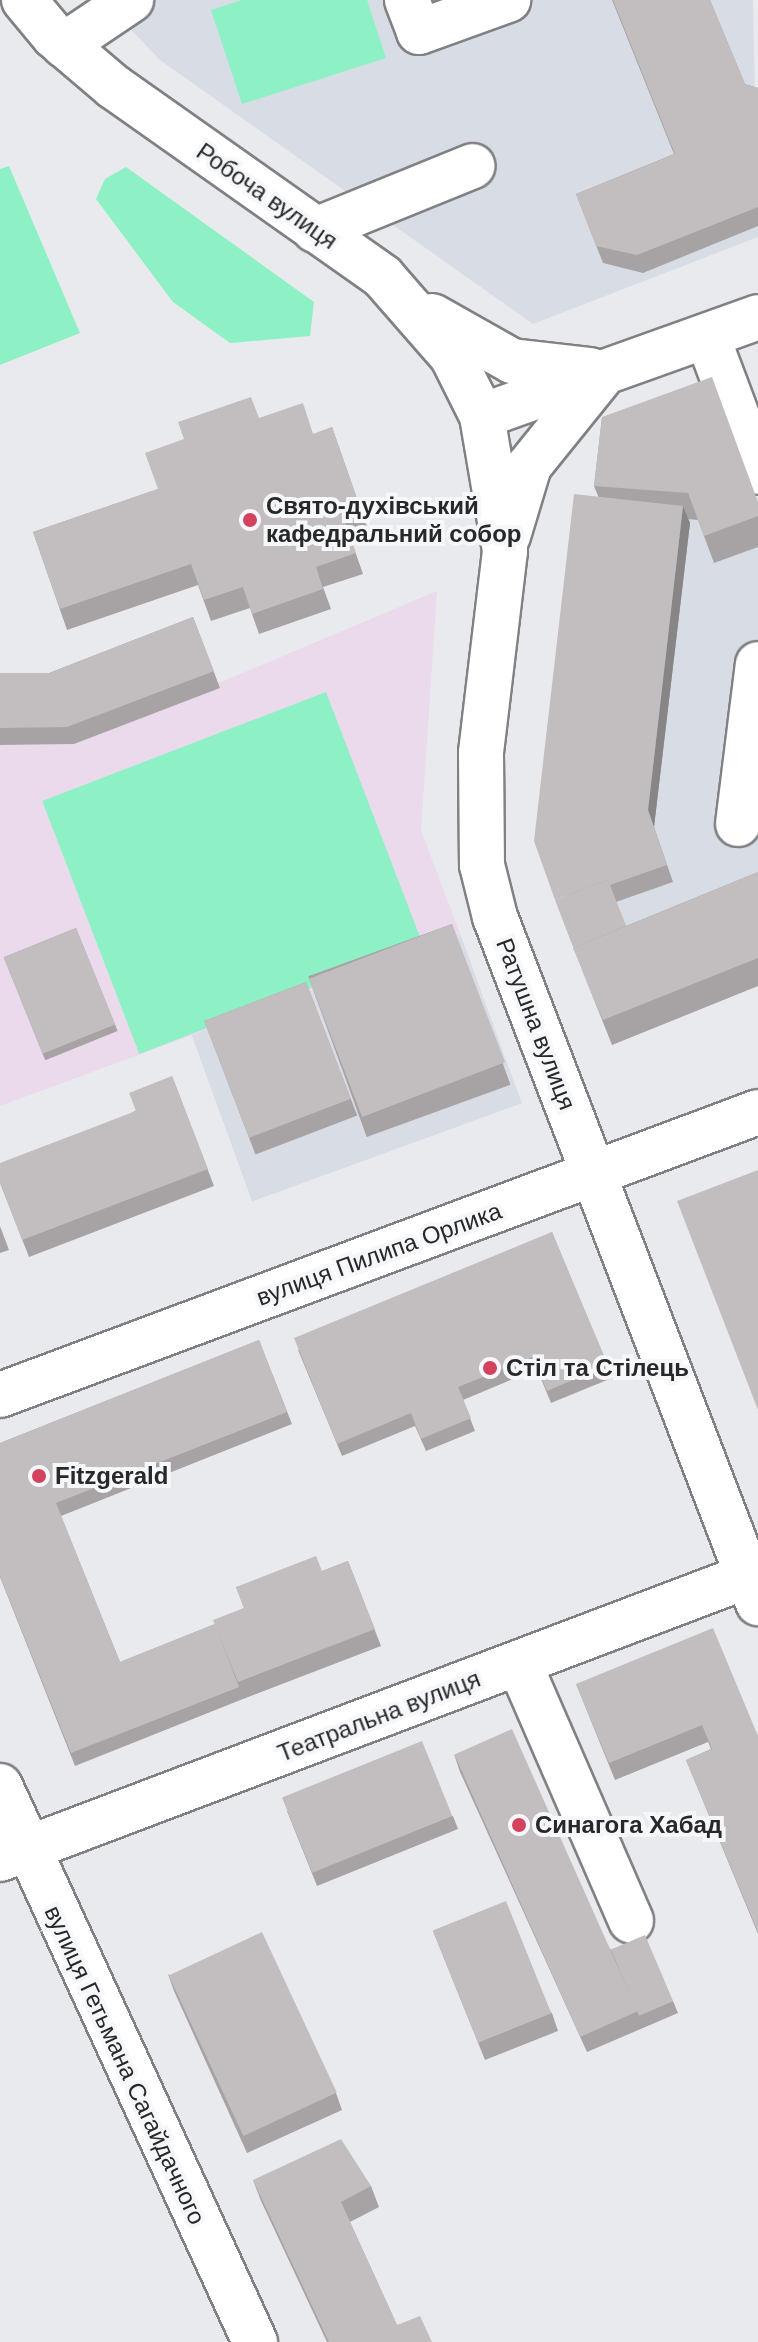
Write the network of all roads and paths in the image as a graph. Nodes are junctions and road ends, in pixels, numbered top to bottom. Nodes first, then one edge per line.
1 (24, 0) edge
2 (131, 0) edge
3 (407, 0) edge
4 (508, 0) edge
5 (64, 45) junction
6 (473, 166) dead end
7 (315, 230) junction
8 (383, 277) junction
9 (758, 317) edge
10 (707, 336) junction
11 (609, 371) junction
12 (482, 416) junction
13 (758, 472) edge
14 (505, 551) junction
15 (758, 664) edge
16 (738, 824) dead end
17 (758, 1112) edge
18 (594, 1174) junction
19 (0, 1395) edge
20 (754, 1584) edge
21 (519, 1663) junction
22 (0, 1786) edge
23 (13, 1854) edge
24 (631, 1921) dead end
25 (255, 2342) edge

1 - 5 street, Робоча вулиця
2 - 5 street
3 - 4 street
5 - 7 street, Робоча вулиця
6 - 7 street
7 - 8 street, Робоча вулиця
8 - 11 street
8 - 12 street, Робоча вулиця
9 - 10 street
10 - 11 street
10 - 13 street
11 - 12 street
11 - 14 street
12 - 14 street, Ратушна вулиця
14 - 18 street, Ратушна вулиця
15 - 16 street
17 - 18 street, вулиця Пилипа Орлика
18 - 19 street, вулиця Пилипа Орлика
18 - 20 street, Ратушна вулиця
20 - 21 street, Театральна вулиця
21 - 23 street, Театральна вулиця
21 - 24 street
22 - 23 street, вулиця Гетьмана Сагайдачного
23 - 25 street, вулиця Гетьмана Сагайдачного

